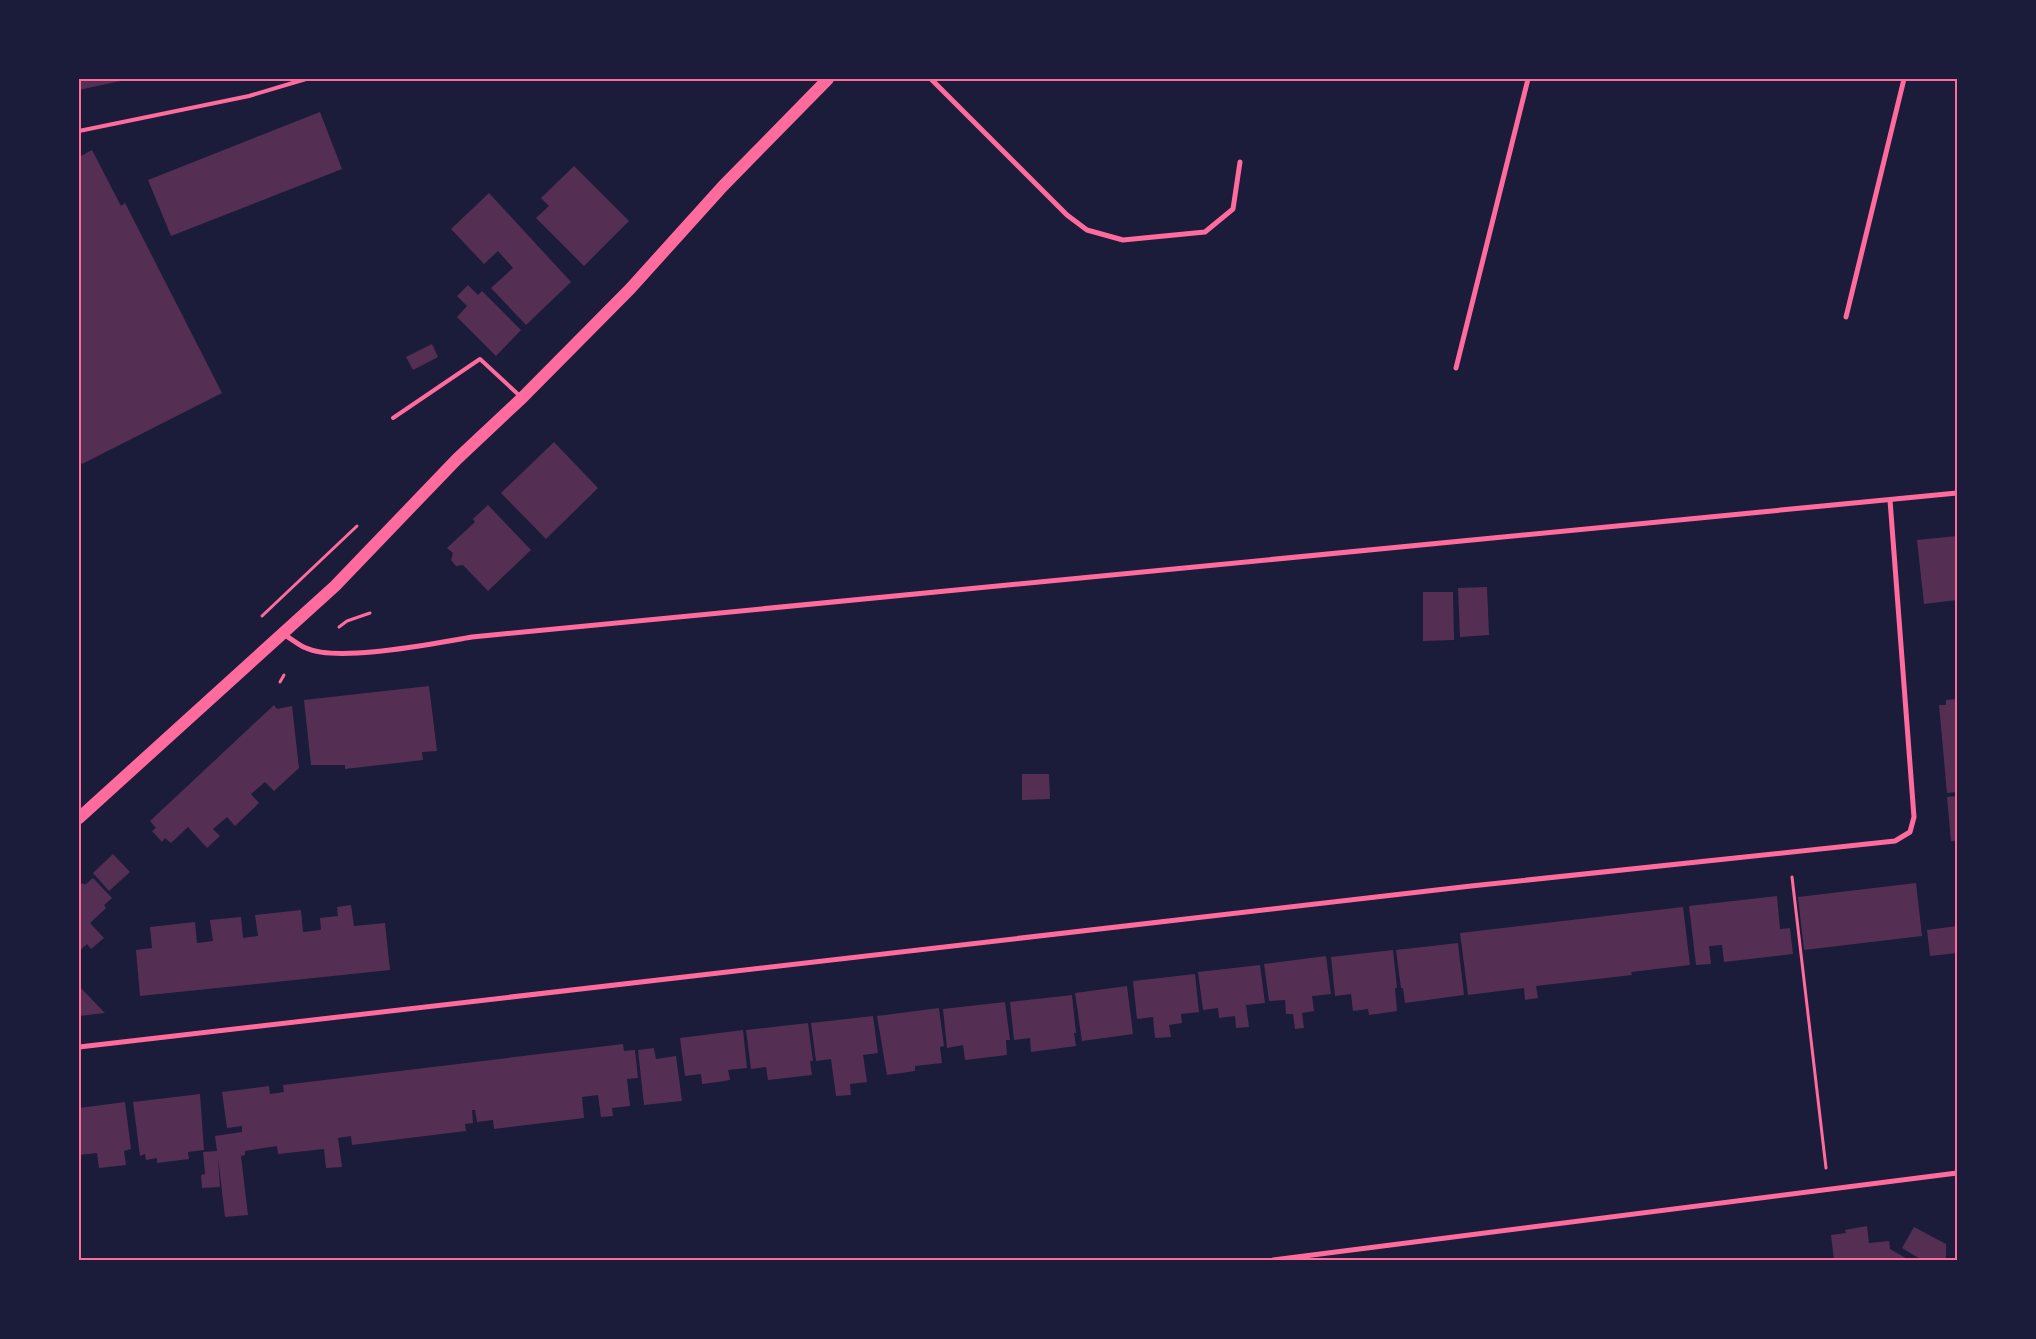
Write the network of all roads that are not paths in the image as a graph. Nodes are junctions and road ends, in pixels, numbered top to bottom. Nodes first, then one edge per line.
1 (306, 79) edge
2 (828, 79) edge
3 (931, 79) edge
4 (1528, 79) edge
5 (1904, 79) edge
6 (79, 131) edge
7 (1240, 162) dead end
8 (1846, 317) dead end
9 (1456, 368) dead end
10 (522, 398) junction
11 (393, 418) dead end
12 (1957, 493) edge
13 (1890, 500) junction
14 (283, 633) junction
15 (79, 818) edge
16 (79, 1047) edge
17 (1957, 1173) edge
18 (1273, 1260) edge

1 - 6 lane
2 - 10 main road
3 - 7 street
4 - 9 street
5 - 8 street
10 - 11 lane
10 - 14 main road
12 - 13 street
13 - 14 street
13 - 16 street
14 - 15 main road
17 - 18 street

